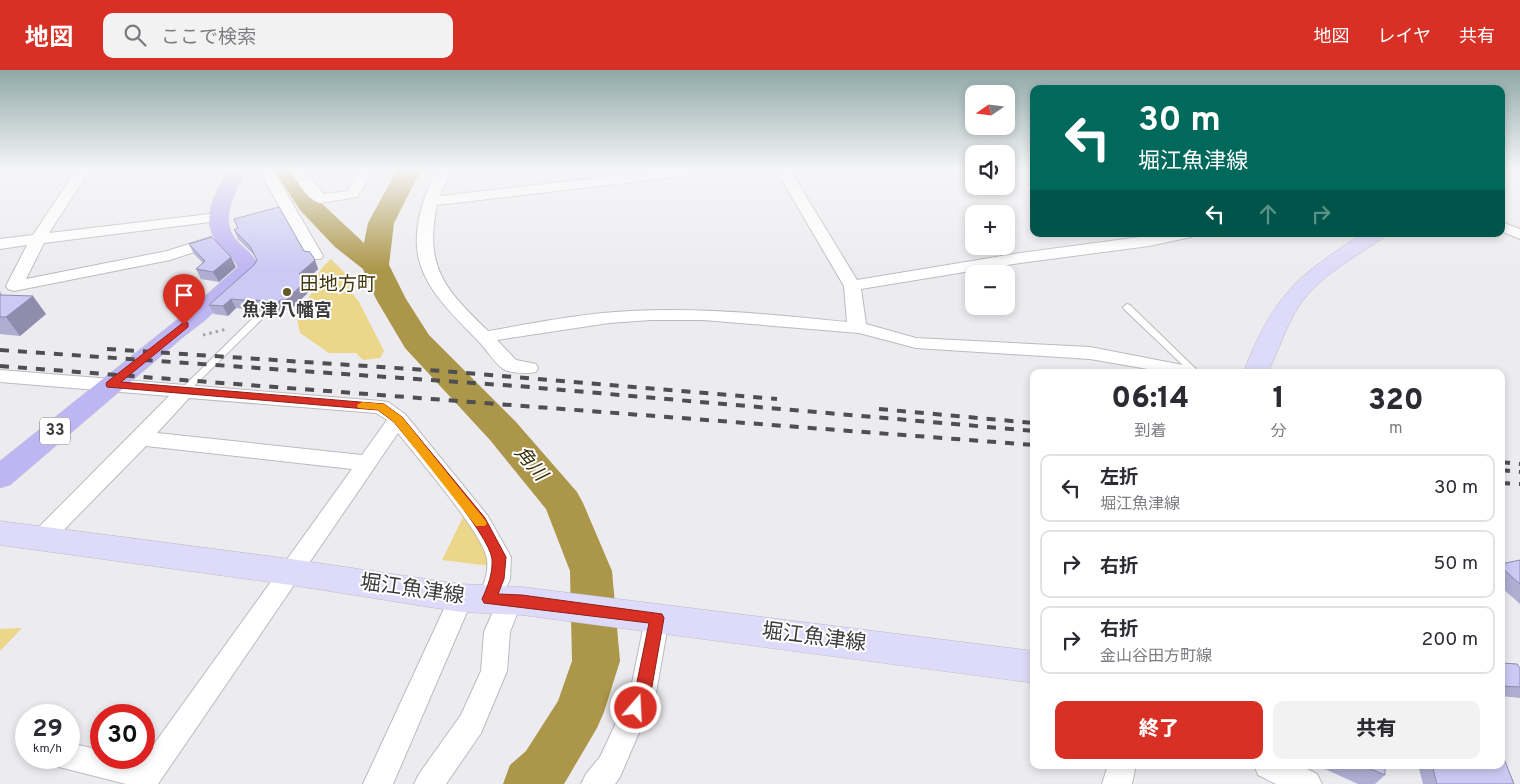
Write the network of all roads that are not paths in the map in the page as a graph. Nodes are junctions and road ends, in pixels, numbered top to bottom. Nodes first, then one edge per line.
1 (61, 203) edge
2 (224, 203) edge
3 (285, 203) edge
4 (430, 203) edge
5 (803, 203) edge
6 (218, 217) junction
7 (1505, 227) edge
8 (1519, 232) edge
9 (1172, 237) edge
10 (1371, 237) edge
11 (222, 238) junction
12 (38, 239) junction
13 (0, 244) edge
14 (316, 256) dead end
15 (852, 286) junction
16 (1127, 307) dead end
17 (262, 314) dead end
18 (860, 328) junction
19 (484, 337) junction
20 (529, 368) dead end
21 (1175, 369) edge
22 (1192, 369) edge
23 (1257, 369) edge
24 (0, 376) edge
25 (111, 384) junction
26 (184, 390) junction
27 (398, 420) junction
28 (141, 438) junction
29 (368, 463) junction
30 (0, 477) edge
31 (0, 533) edge
32 (40, 539) junction
33 (291, 572) junction
34 (496, 600) junction
35 (641, 617) junction
36 (1030, 666) edge
37 (80, 760) edge
38 (1121, 769) edge
39 (1276, 769) edge
40 (145, 779) edge
41 (378, 784) edge
42 (429, 784) edge
43 (596, 784) edge
44 (1117, 784) edge
45 (1307, 784) edge

1 - 12 street
2 - 6 main road
3 - 14 street
4 - 19 street
5 - 15 street
6 - 11 main road
6 - 12 street
7 - 8 street
9 - 15 street
10 - 23 main road
11 - 12 street
11 - 25 main road, 33
12 - 13 street
15 - 18 street
16 - 22 lane
17 - 26 lane
18 - 19 street
18 - 21 street
19 - 20 street
24 - 25 street
25 - 26 street
25 - 30 main road, 33
26 - 27 street
26 - 28 street
27 - 29 street
27 - 34 street
28 - 29 street
28 - 32 street
29 - 33 street
31 - 32 main road, 堀江魚津線
32 - 33 main road, 堀江魚津線
33 - 34 main road, 堀江魚津線
33 - 40 street
34 - 35 main road, 堀江魚津線
34 - 41 street
34 - 42 street
35 - 36 main road, 堀江魚津線
35 - 43 street
37 - 40 street
38 - 44 street
39 - 45 street

